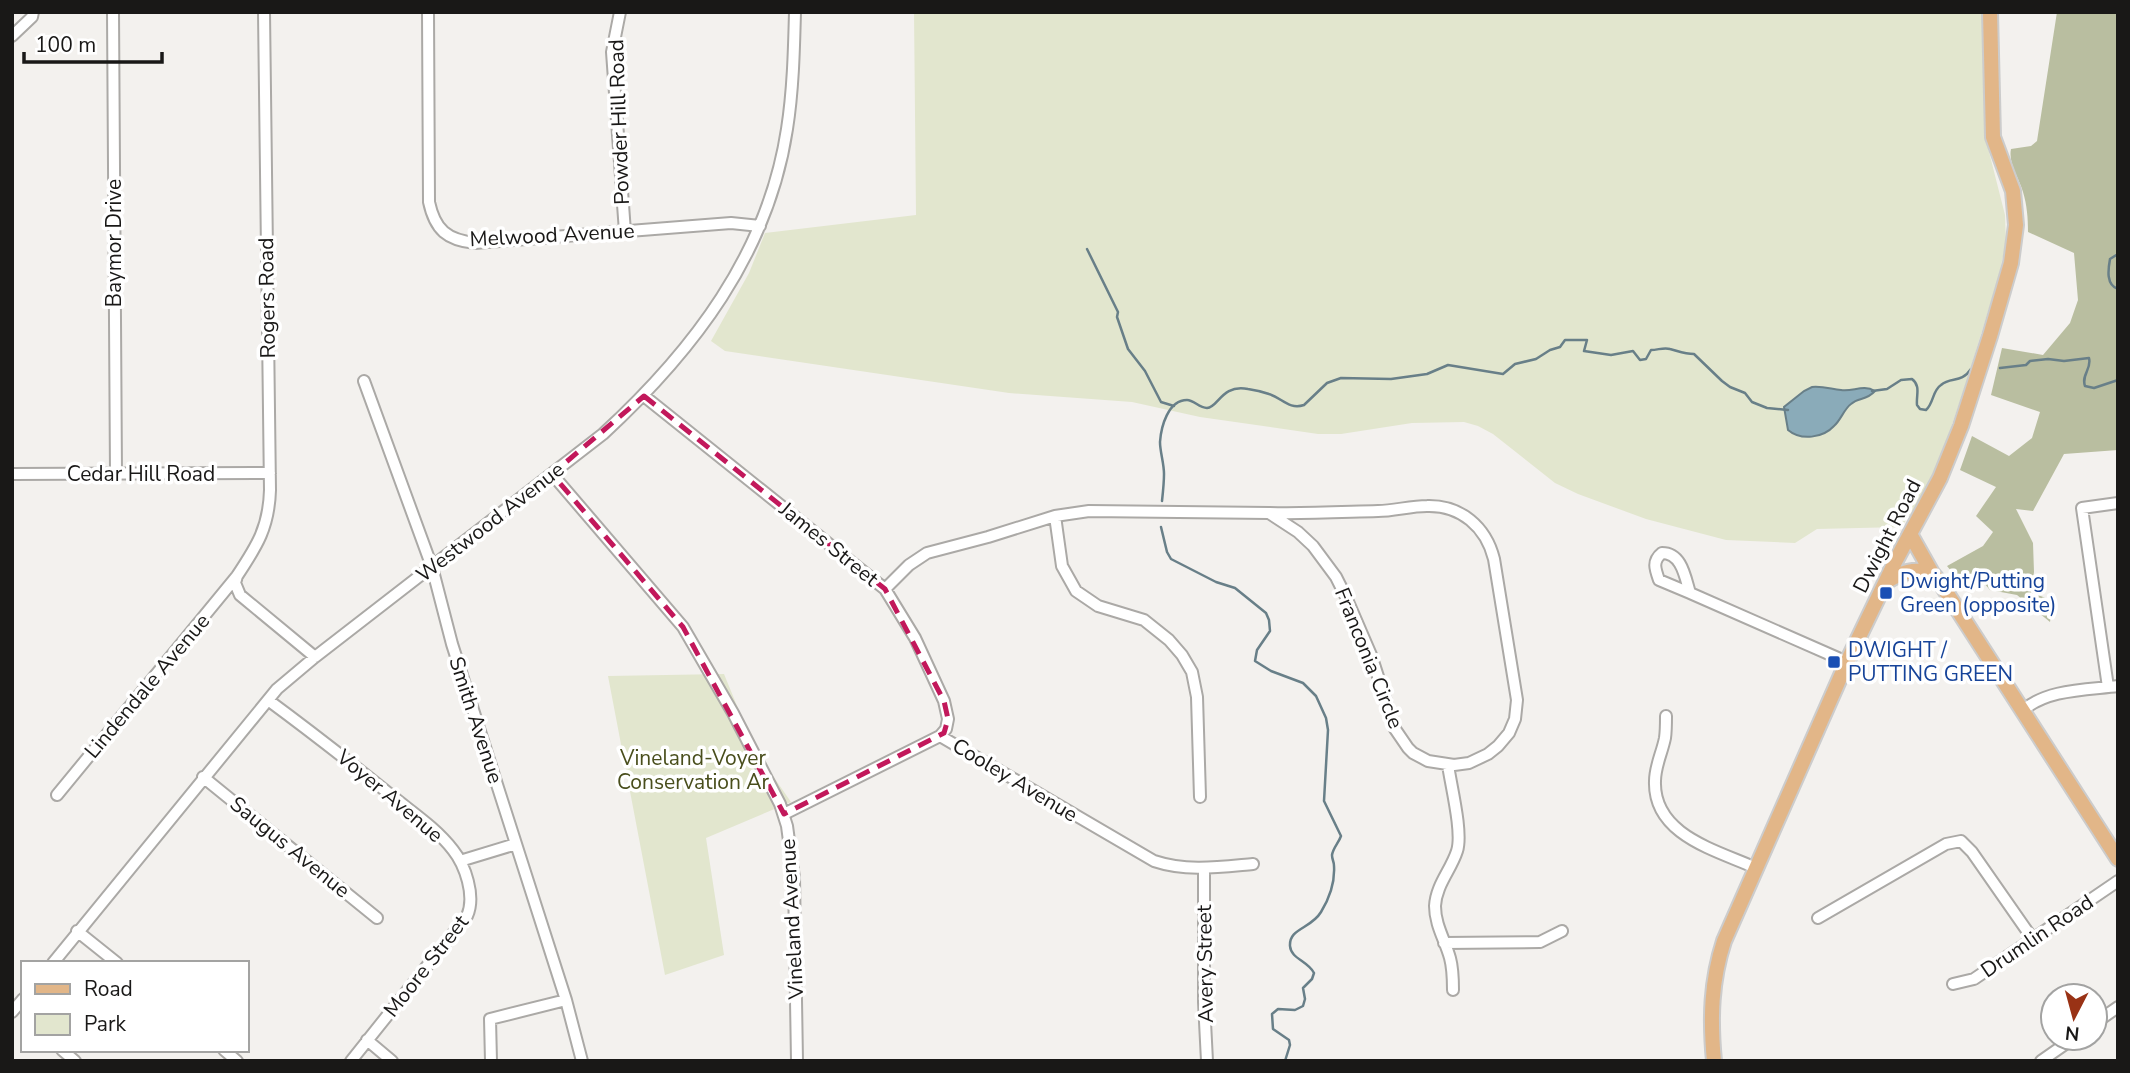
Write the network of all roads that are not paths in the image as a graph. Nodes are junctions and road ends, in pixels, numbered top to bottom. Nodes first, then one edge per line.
1 (33, 12) edge
2 (113, 12) edge
3 (264, 12) edge
4 (428, 12) edge
5 (620, 12) edge
6 (795, 12) edge
7 (1990, 12) edge
8 (12, 36) edge
9 (760, 226) junction
10 (625, 232) junction
11 (364, 381) dead end
12 (644, 396) junction
13 (270, 473) junction
14 (12, 474) edge
15 (116, 474) junction
16 (552, 474) junction
17 (2118, 503) edge
18 (1269, 513) junction
19 (1055, 516) junction
20 (1910, 534) junction
21 (432, 567) junction
22 (1932, 573) junction
23 (237, 576) junction
24 (1886, 582) junction
25 (885, 589) junction
26 (1690, 593) dead end
27 (315, 657) junction
28 (1847, 662) junction
29 (2113, 686) edge
30 (268, 700) junction
31 (2022, 711) junction
32 (1666, 716) dead end
33 (940, 736) junction
34 (1448, 765) junction
35 (204, 777) junction
36 (57, 794) dead end
37 (1200, 797) dead end
38 (784, 814) junction
39 (516, 844) junction
40 (2118, 859) edge
41 (460, 861) junction
42 (1253, 864) dead end
43 (1204, 868) junction
44 (1756, 868) junction
45 (2118, 881) edge
46 (377, 918) dead end
47 (1818, 918) dead end
48 (77, 931) junction
49 (1562, 931) dead end
50 (2032, 938) junction
51 (1444, 943) junction
52 (54, 961) edge
53 (114, 961) edge
54 (1953, 984) dead end
55 (1454, 990) dead end
56 (566, 1000) junction
57 (367, 1040) junction
58 (351, 1061) edge
59 (392, 1061) edge
60 (491, 1061) edge
61 (582, 1061) edge
62 (797, 1061) edge
63 (1207, 1061) edge
64 (1714, 1061) edge

1 - 8 street
2 - 15 street, Baymor Drive
3 - 13 street, Rogers Road
4 - 10 street, Melwood Avenue
5 - 10 street, Powder Hill Road
6 - 9 street, Westwood Avenue
7 - 20 main road, Dwight Road
9 - 10 street, Melwood Avenue
9 - 12 street, Westwood Avenue
11 - 21 street, Smith Avenue
12 - 16 street, Westwood Avenue
12 - 25 street, James Street
13 - 15 street, Cedar Hill Road
13 - 23 street, Rogers Road
14 - 15 street, Cedar Hill Road
16 - 21 street, Westwood Avenue
16 - 38 street, Vineland Avenue
17 - 29 street
18 - 19 street
18 - 34 street, Franconia Circle
18 - 34 street
19 - 25 street
19 - 37 street
20 - 22 main road
20 - 24 main road, Dwight Road
21 - 27 street, Westwood Avenue
21 - 39 street, Smith Avenue
22 - 24 main road
22 - 31 main road
23 - 27 street
23 - 36 street, Lindendale Avenue
24 - 28 main road, Dwight Road
25 - 33 street, James Street
26 - 28 street
27 - 30 street, Westwood Avenue
28 - 44 main road, Dwight Road
29 - 31 street
30 - 35 street, Westwood Avenue
30 - 41 street, Voyer Avenue
31 - 40 main road
32 - 44 street
33 - 38 street, Cooley Avenue
33 - 43 street, Cooley Avenue
34 - 51 street
35 - 46 street, Saugus Avenue
35 - 48 street, Westwood Avenue
38 - 62 street, Vineland Avenue
39 - 41 street, Voyer Avenue
39 - 56 street, Smith Avenue
41 - 57 street, Moore Street
42 - 43 street, Cooley Avenue
43 - 63 street, Avery Street
44 - 64 main road, Dwight Road
45 - 50 street, Drumlin Road
47 - 50 street
48 - 52 street, Westwood Avenue
48 - 53 street
49 - 51 street
50 - 54 street, Drumlin Road
51 - 55 street
56 - 60 street
56 - 61 street, Smith Avenue
57 - 58 street, Moore Street
57 - 59 street

